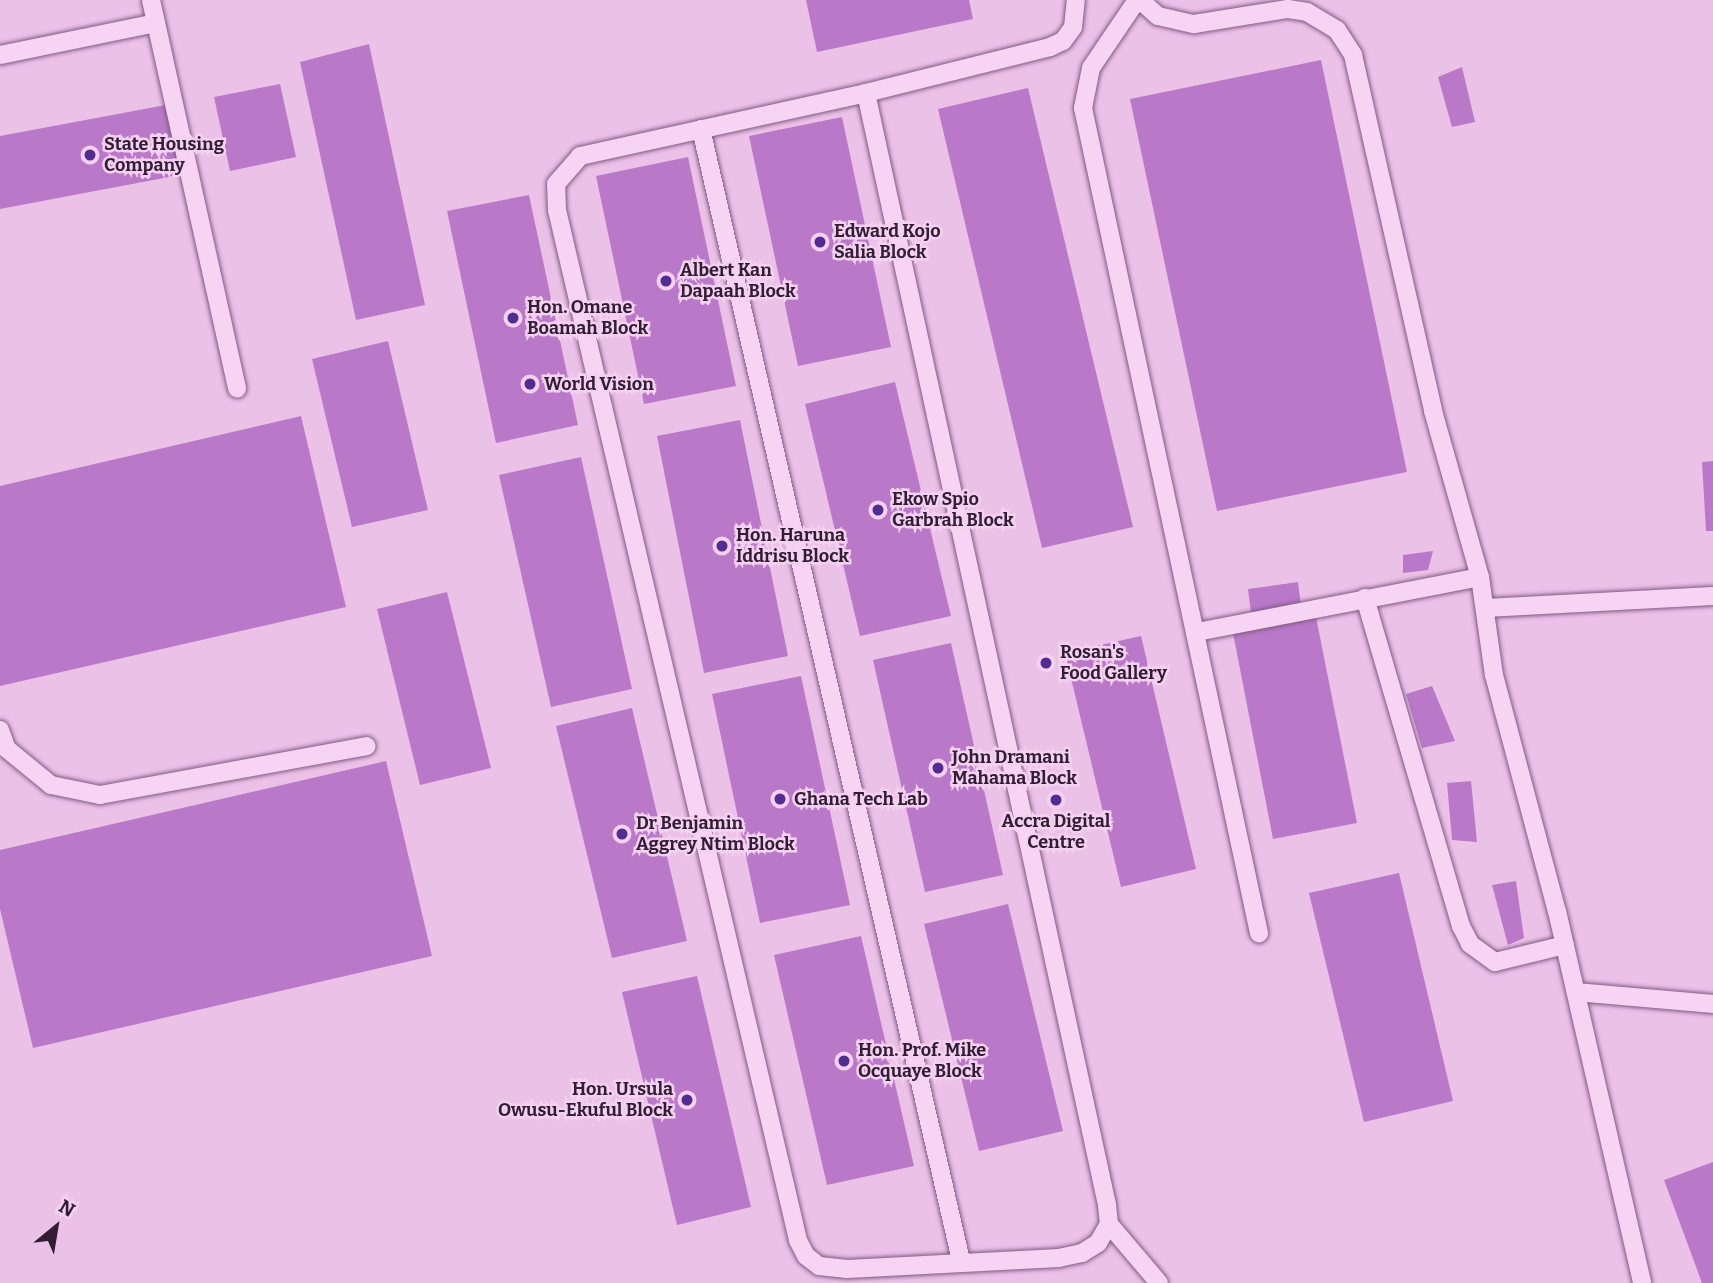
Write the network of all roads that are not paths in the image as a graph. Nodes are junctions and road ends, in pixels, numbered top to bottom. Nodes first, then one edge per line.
1 (151, 0) edge
2 (1076, 0) edge
3 (1139, 0) edge
4 (156, 23) junction
5 (0, 55) edge
6 (866, 93) junction
7 (701, 130) junction
8 (237, 389) dead end
9 (1480, 577) junction
10 (1713, 596) edge
11 (1365, 598) junction
12 (1485, 608) junction
13 (1197, 632) junction
14 (0, 730) edge
15 (367, 746) dead end
16 (1259, 933) dead end
17 (1565, 945) junction
18 (1576, 992) junction
19 (1713, 1004) edge
20 (1109, 1224) junction
21 (961, 1261) junction
22 (1159, 1283) edge
23 (1642, 1283) edge

1 - 4 lane
2 - 6 lane
3 - 9 lane
3 - 13 lane
4 - 5 lane
4 - 8 lane
6 - 7 lane
6 - 20 lane
7 - 21 lane
7 - 21 lane
9 - 11 lane
9 - 12 lane
10 - 12 lane
11 - 13 lane
11 - 17 lane
12 - 17 lane
13 - 16 lane
14 - 15 lane
17 - 18 lane
18 - 19 lane
18 - 23 lane
20 - 21 lane
20 - 22 lane

